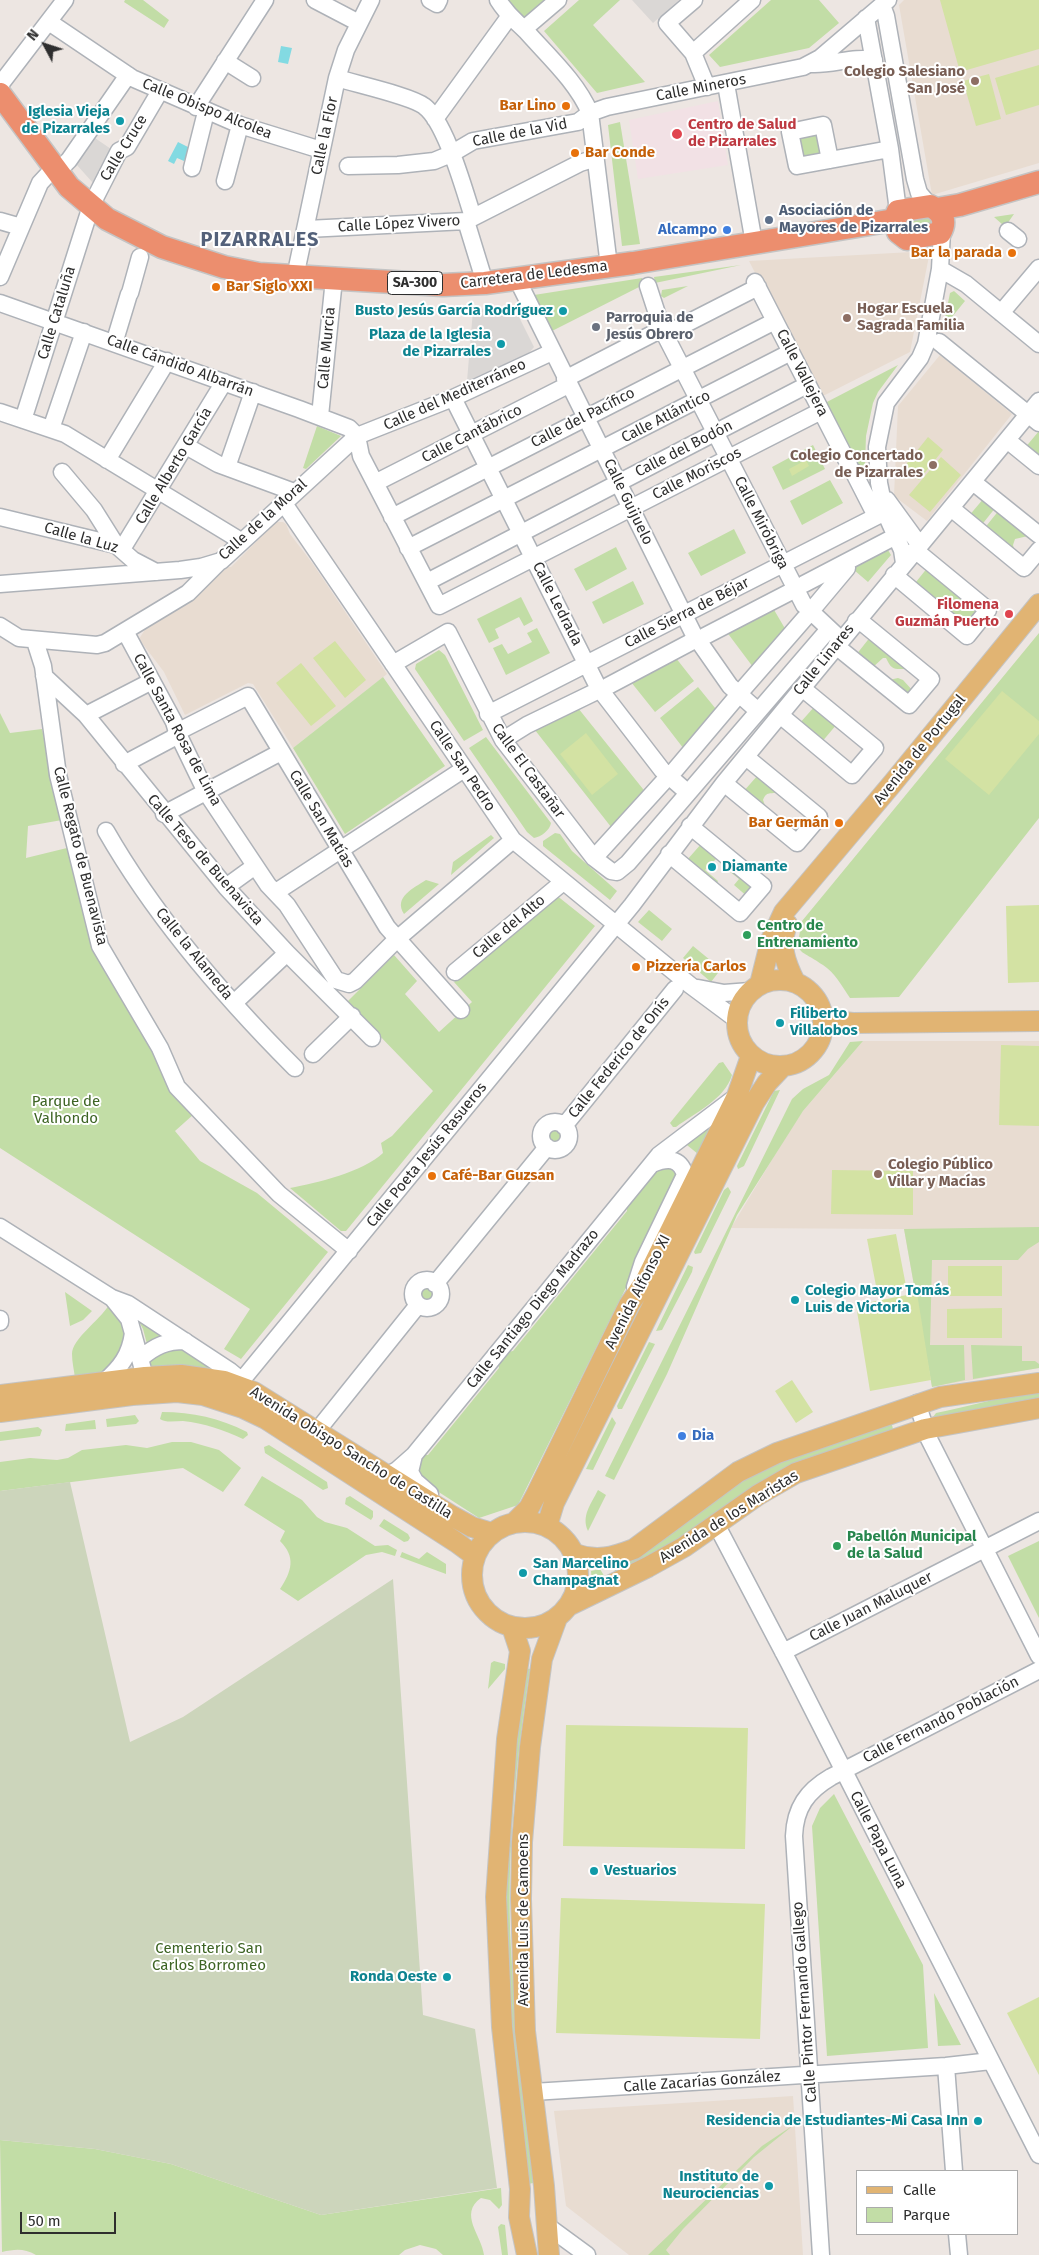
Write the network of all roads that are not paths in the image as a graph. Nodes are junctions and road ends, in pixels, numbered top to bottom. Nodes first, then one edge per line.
1 (265, 0) edge
2 (315, 0) edge
3 (370, 0) edge
4 (430, 0) edge
5 (439, 0) edge
6 (498, 0) edge
7 (558, 0) edge
8 (694, 0) edge
9 (752, 0) edge
10 (62, 1) edge
11 (885, 3) edge
12 (509, 17) junction
13 (866, 18) junction
14 (49, 22) junction
15 (358, 23) junction
16 (524, 30) junction
17 (693, 53) junction
18 (874, 60) junction
19 (225, 61) junction
20 (812, 64) junction
21 (128, 75) junction
22 (253, 75) dead end
23 (337, 78) junction
24 (726, 84) junction
25 (0, 85) edge
26 (707, 87) junction
27 (160, 91) junction
28 (0, 94) edge
29 (201, 110) junction
30 (590, 113) junction
31 (435, 119) junction
32 (240, 125) junction
33 (890, 149) junction
34 (321, 150) junction
35 (451, 154) junction
36 (596, 158) junction
37 (830, 160) dead end
38 (348, 166) dead end
39 (192, 168) dead end
40 (56, 170) junction
41 (225, 181) dead end
42 (1039, 182) edge
43 (91, 206) junction
44 (896, 215) junction
45 (470, 219) junction
46 (0, 221) edge
47 (941, 221) junction
48 (21, 227) junction
49 (307, 229) junction
50 (754, 243) junction
51 (140, 257) dead end
52 (609, 266) junction
53 (1039, 268) edge
54 (940, 269) junction
55 (0, 277) edge
56 (295, 277) junction
57 (334, 279) junction
58 (517, 280) junction
59 (485, 283) junction
60 (757, 284) joint
61 (648, 286) dead end
62 (0, 303) edge
63 (1001, 313) junction
64 (775, 321) junction
65 (54, 322) junction
66 (84, 332) junction
67 (663, 332) junction
68 (116, 337) dead end
69 (939, 342) dead end
70 (1039, 344) edge
71 (552, 352) junction
72 (791, 352) junction
73 (167, 361) junction
74 (682, 368) junction
75 (224, 382) junction
76 (567, 382) junction
77 (807, 385) junction
78 (253, 392) junction
79 (453, 398) junction
80 (698, 400) junction
81 (1039, 401) edge
82 (821, 411) junction
83 (0, 412) edge
84 (320, 416) junction
85 (585, 417) junction
86 (1033, 419) edge
87 (23, 420) junction
88 (50, 428) junction
89 (715, 432) junction
90 (471, 435) junction
91 (357, 436) junction
92 (1007, 440) junction
93 (186, 446) junction
94 (602, 450) junction
95 (728, 458) junction
96 (107, 460) junction
97 (1039, 466) edge
98 (227, 467) junction
99 (488, 467) junction
100 (62, 472) dead end
101 (618, 482) junction
102 (973, 482) junction
103 (375, 483) junction
104 (879, 483) junction
105 (159, 491) junction
106 (288, 497) junction
107 (504, 500) junction
108 (630, 507) junction
109 (951, 508) junction
110 (880, 514) junction
111 (0, 517) edge
112 (392, 517) junction
113 (520, 533) junction
114 (1039, 535) edge
115 (896, 536) junction
116 (241, 541) junction
117 (917, 547) junction
118 (408, 548) junction
119 (1039, 550) edge
120 (124, 557) junction
121 (533, 558) junction
122 (221, 560) junction
123 (782, 565) junction
124 (847, 568) dead end
125 (899, 569) junction
126 (156, 572) joint
127 (427, 582) junction
128 (0, 584) edge
129 (1039, 604) edge
130 (816, 605) dead end
131 (684, 614) junction
132 (805, 618) dead end
133 (856, 621) junction
134 (0, 626) edge
135 (829, 629) junction
136 (126, 633) junction
137 (35, 641) junction
138 (839, 642) junction
139 (393, 664) junction
140 (587, 664) junction
141 (44, 676) junction
142 (152, 681) junction
143 (802, 688) junction
144 (758, 711) junction
145 (488, 714) junction
146 (86, 715) junction
147 (780, 715) junction
148 (177, 732) junction
149 (503, 740) junction
150 (282, 752) junction
151 (746, 757) junction
152 (124, 764) junction
153 (464, 769) junction
154 (724, 783) junction
155 (206, 792) junction
156 (687, 792) junction
157 (164, 814) junction
158 (690, 826) junction
159 (106, 831) dead end
160 (513, 840) junction
161 (340, 852) junction
162 (669, 854) junction
163 (594, 858) junction
164 (255, 866) junction
165 (611, 871) joint
166 (563, 882) junction
167 (226, 887) junction
168 (276, 892) junction
169 (799, 894) junction
170 (615, 924) junction
171 (397, 940) junction
172 (314, 949) junction
173 (292, 957) junction
174 (455, 972) dead end
175 (795, 982) junction
176 (683, 987) junction
177 (755, 988) junction
178 (234, 1003) junction
179 (461, 1010) dead end
180 (352, 1016) junction
181 (823, 1016) junction
182 (737, 1020) junction
183 (1039, 1021) edge
184 (372, 1038) dead end
185 (313, 1054) dead end
186 (751, 1056) junction
187 (783, 1066) junction
188 (295, 1068) dead end
189 (737, 1096) junction
190 (652, 1164) junction
191 (0, 1227) edge
192 (348, 1251) junction
193 (435, 1284) junction
194 (112, 1298) junction
195 (418, 1305) junction
196 (629, 1305) junction
197 (133, 1330) junction
198 (185, 1340) junction
199 (147, 1376) junction
200 (104, 1382) junction
201 (1039, 1383) edge
202 (238, 1385) junction
203 (0, 1395) edge
204 (917, 1404) junction
205 (1039, 1408) edge
206 (0, 1412) edge
207 (925, 1430) junction
208 (317, 1431) junction
209 (414, 1455) junction
210 (386, 1476) junction
211 (452, 1516) junction
212 (1039, 1521) edge
213 (515, 1522) junction
214 (716, 1524) junction
215 (547, 1526) junction
216 (492, 1533) junction
217 (984, 1549) junction
218 (575, 1554) junction
219 (475, 1556) junction
220 (563, 1611) junction
221 (512, 1627) junction
222 (783, 1652) junction
223 (1039, 1656) edge
224 (1039, 1670) edge
225 (842, 1770) junction
226 (991, 2060) junction
227 (946, 2066) junction
228 (810, 2075) junction
229 (533, 2092) junction
230 (1039, 2155) edge
231 (954, 2170) edge
232 (520, 2194) junction
233 (546, 2224) junction
234 (957, 2235) edge
235 (527, 2255) edge
236 (549, 2255) edge
237 (587, 2255) edge
238 (821, 2255) edge
239 (959, 2255) edge

1 - 19 street
2 - 15 street
3 - 15 street, Calle la Flor
4 - 5 street
6 - 12 street
7 - 16 street
8 - 17 street
9 - 17 street
10 - 14 street
11 - 13 street, Calle Mineros
11 - 47 street
12 - 16 street
12 - 31 street
13 - 18 street
13 - 20 street, Calle Mineros
14 - 21 street, Calle Obispo Alcolea
14 - 25 street
15 - 23 street, Calle la Flor
16 - 30 street
17 - 26 street
18 - 20 street, Calle Mineros
18 - 33 street
19 - 22 street
19 - 29 street
20 - 24 street, Calle Mineros
21 - 27 street, Calle Obispo Alcolea
21 - 40 street
23 - 31 street
23 - 34 street, Calle la Flor
24 - 26 street, Calle Mineros
24 - 50 street
26 - 30 street, Calle Mineros
27 - 29 street, Calle Obispo Alcolea
27 - 43 street, Calle Cruce
28 - 40 highway, Carretera de Ledesma / SA-300
29 - 32 street, Calle Obispo Alcolea
29 - 39 street
30 - 35 street, Calle de la Vid
30 - 36 street
31 - 35 street
32 - 34 street, Calle Obispo Alcolea
32 - 41 street
33 - 37 street
33 - 44 street
34 - 49 street, Calle la Flor
35 - 38 street, Calle de la Vid
35 - 45 street
36 - 45 street, Calle López Vivero
36 - 52 street
40 - 43 highway, Carretera de Ledesma / SA-300
40 - 48 street
42 - 47 highway, SA-300
43 - 56 highway, Carretera de Ledesma / SA-300
43 - 65 street, Calle Cataluña
44 - 47 highway, SA-300
44 - 47 highway, SA-300
44 - 50 highway, Carretera de Ledesma / SA-300
45 - 49 street, Calle López Vivero
45 - 59 street
46 - 48 street
47 - 54 street, Calle Vallejera
48 - 55 street
49 - 56 street, Calle la Flor
50 - 52 highway, Carretera de Ledesma / SA-300
51 - 68 street
52 - 58 highway, Carretera de Ledesma / SA-300
53 - 63 street
54 - 63 street
54 - 104 street, Calle Vallejera
56 - 57 highway, Carretera de Ledesma / SA-300
57 - 59 highway, Carretera de Ledesma / SA-300
57 - 84 street, Calle Murcia
58 - 59 highway, Carretera de Ledesma / SA-300
58 - 71 street, Calle Guijuelo
60 - 64 street, Calle Vallejera
60 - 67 street, Calle Cantábrico
61 - 67 street, Calle Miróbriga
62 - 65 street, Calle Cándido Albarrán
63 - 70 street
64 - 72 street, Calle Vallejera
64 - 74 street, Calle del Pacífico
65 - 66 street, Calle Cándido Albarrán
65 - 87 street, Calle Cataluña
66 - 73 street, Calle Cándido Albarrán
66 - 88 street
67 - 74 street, Calle Miróbriga
67 - 76 street, Calle Cantábrico
69 - 86 street
71 - 76 street, Calle Guijuelo
71 - 79 street, Calle del Mediterráneo
72 - 77 street, Calle Vallejera
72 - 80 street, Calle Atlántico
73 - 75 street, Calle Cándido Albarrán
73 - 96 street
74 - 80 street, Calle Miróbriga
74 - 85 street, Calle del Pacífico
75 - 78 street, Calle Cándido Albarrán
75 - 93 street, Calle Alberto García
76 - 85 street, Calle Guijuelo
76 - 90 street, Calle Cantábrico
77 - 82 street, Calle Vallejera
77 - 89 street, Calle del Bodón
78 - 84 street, Calle Cándido Albarrán
78 - 98 street
79 - 90 street, Calle Ledrada
79 - 91 street, Calle del Mediterráneo
80 - 89 street, Calle Miróbriga
80 - 94 street, Calle Atlántico
81 - 86 street, Calle Linares
82 - 95 street, Calle Moriscos
82 - 110 street, Calle Vallejera
83 - 87 street
84 - 91 street, Calle Cándido Albarrán
85 - 94 street, Calle Guijuelo
85 - 99 street, Calle del Pacífico
86 - 92 street, Calle Linares
87 - 88 street
88 - 96 street
89 - 95 street, Calle Miróbriga
89 - 101 street, Calle del Bodón
90 - 99 street, Calle Ledrada
90 - 103 street, Calle Cantábrico
91 - 103 street
91 - 106 street, Calle de la Moral
92 - 97 street
92 - 102 street, Calle Linares
93 - 98 street
93 - 105 street, Calle Alberto García
94 - 101 street, Calle Guijuelo
94 - 107 street, Calle Atlántico
95 - 108 street, Calle Moriscos
95 - 123 street, Calle Miróbriga
96 - 105 street
98 - 106 street
99 - 107 street, Calle Ledrada
99 - 112 street, Calle del Pacífico
100 - 120 street
101 - 108 street, Calle Guijuelo
101 - 113 street, Calle del Bodón
102 - 109 street, Calle Linares
102 - 114 street
103 - 112 street
104 - 110 street, Calle Vallejera
104 - 117 street, Calle Vallejera
105 - 116 street
105 - 120 street, Calle Alberto García
106 - 116 street, Calle de la Moral
106 - 139 street, Calle San Pedro
107 - 113 street, Calle Ledrada
107 - 118 street, Calle Atlántico
108 - 121 street, Calle Moriscos
108 - 131 street, Calle Guijuelo
109 - 117 street, Calle Linares
109 - 119 street
110 - 115 street, Calle Vallejera
110 - 123 street, Calle Sierra de Béjar
111 - 120 street, Calle la Luz
112 - 118 street
113 - 121 street, Calle Ledrada
113 - 127 street, Calle del Bodón
115 - 125 street, Calle Vallejera
115 - 149 street
116 - 122 street, Calle de la Moral
117 - 125 street, Calle Linares
117 - 125 street, Calle Vallejera
118 - 127 street
120 - 126 street, Calle la Luz
120 - 128 street
121 - 127 street, Calle Moriscos
121 - 140 street, Calle Ledrada
122 - 126 street, Calle de la Moral
122 - 136 street
123 - 131 street, Calle Sierra de Béjar
123 - 135 street, Calle Miróbriga
124 - 130 street
125 - 133 street, Calle Linares
129 - 169 main road, Avenida de Portugal
131 - 140 street, Calle Sierra de Béjar
131 - 144 street, Calle Guijuelo
132 - 163 street
133 - 138 street, Calle Linares
133 - 138 street, Calle Miróbriga
134 - 137 street
135 - 138 street, Calle Miróbriga
135 - 144 street, Calle Linares
136 - 137 street
136 - 142 street, Calle Santa Rosa de Lima
137 - 141 street, Calle Regato de Buenavista
138 - 143 street, Calle Linares
139 - 145 street, Calle El Castañar
139 - 153 street, Calle San Pedro
140 - 145 street, Calle Sierra de Béjar
140 - 156 street, Calle Ledrada
141 - 146 street, Calle Teso de Buenavista
141 - 192 street, Calle Regato de Buenavista
142 - 146 street
142 - 148 street, Calle Santa Rosa de Lima
143 - 147 street, Calle Linares
143 - 147 street
144 - 156 street, Calle Linares
145 - 149 street, Calle El Castañar
146 - 152 street, Calle Teso de Buenavista
147 - 151 street, Calle Linares
148 - 150 street, Calle San Matías
148 - 152 street
148 - 155 street, Calle Santa Rosa de Lima
149 - 163 street, Calle El Castañar
150 - 155 street
150 - 161 street, Calle San Matías
151 - 154 street, Calle Linares
151 - 154 street
152 - 157 street, Calle Teso de Buenavista
153 - 160 street, Calle San Pedro
153 - 161 street
154 - 158 street, Calle Linares
155 - 157 street
155 - 164 street, Calle Santa Rosa de Lima
156 - 165 street, Calle Linares
157 - 167 street, Calle Teso de Buenavista
158 - 162 street, Calle Linares
158 - 162 street
159 - 178 street, Calle la Alameda
160 - 166 street, Calle San Pedro
160 - 171 street
161 - 168 street
161 - 171 street, Calle San Matías
162 - 170 street, Calle Linares
163 - 165 street, Calle El Castañar
164 - 167 street
164 - 168 street, Calle Santa Rosa de Lima
166 - 170 street, Calle San Pedro
166 - 174 street, Calle del Alto
167 - 173 street, Calle Teso de Buenavista
168 - 172 street, Calle Santa Rosa de Lima
169 - 175 main road, Avenida de Portugal
169 - 177 main road, Avenida de Portugal
170 - 176 street, Calle San Pedro
170 - 192 street, Calle Poeta Jesús Rasueros
171 - 172 street, Calle Santa Rosa de Lima
171 - 179 street, Calle San Matías
172 - 173 street
173 - 178 street
173 - 180 street, Calle Teso de Buenavista
175 - 177 main road
175 - 181 main road
176 - 177 street, Calle San Pedro
176 - 182 street, Calle San Pedro
176 - 193 street, Calle Federico de Onís
177 - 182 main road
178 - 188 street, Calle la Alameda
180 - 184 street, Calle Teso de Buenavista
180 - 185 street
181 - 183 main road
181 - 187 main road
182 - 186 main road
186 - 187 main road
186 - 189 main road, Avenida Alfonso XI
187 - 215 main road, Avenida Alfonso XI
189 - 190 street, Calle Santiago Diego Madrazo
189 - 196 main road, Avenida Alfonso XI
190 - 196 street
190 - 209 street, Calle Santiago Diego Madrazo
191 - 194 street
192 - 202 street, Calle Poeta Jesús Rasueros
193 - 195 street
193 - 195 street
194 - 197 street
194 - 198 street
195 - 208 street
196 - 213 main road, Avenida Alfonso XI
197 - 199 street
197 - 200 street
198 - 199 street
198 - 202 street
199 - 200 main road, Avenida Obispo Sancho de Castilla
199 - 202 main road, Avenida Obispo Sancho de Castilla
199 - 206 main road, Avenida Obispo Sancho de Castilla
199 - 219 main road, Avenida Obispo Sancho de Castilla
200 - 203 main road, Avenida Obispo Sancho de Castilla
201 - 204 main road, Avenida de los Maristas
202 - 208 main road, Avenida Obispo Sancho de Castilla
204 - 207 street
204 - 218 main road, Avenida de los Maristas
205 - 207 main road, Avenida de los Maristas
207 - 214 main road, Avenida de los Maristas
207 - 217 street
208 - 210 main road, Avenida Obispo Sancho de Castilla
209 - 210 street, Calle Santiago Diego Madrazo
209 - 211 street
210 - 211 main road, Avenida Obispo Sancho de Castilla
211 - 216 main road, Avenida Obispo Sancho de Castilla
212 - 217 street, Calle Juan Maluquer
213 - 215 main road
213 - 216 main road
214 - 220 main road, Avenida de los Maristas
214 - 222 street, Calle Papa Luna
215 - 218 main road
216 - 219 main road
217 - 222 street, Calle Juan Maluquer
217 - 223 street
218 - 220 main road
219 - 221 main road
220 - 221 main road
220 - 229 main road, Avenida Luis de Camoens
221 - 232 main road, Avenida Luis de Camoens
222 - 225 street, Calle Papa Luna
224 - 225 street, Calle Fernando Población
225 - 226 street, Calle Papa Luna
225 - 228 street, Calle Pintor Fernando Gallego
226 - 227 street, Calle Zacarías González
226 - 230 street, Calle Papa Luna
227 - 228 street, Calle Zacarías González
227 - 231 street
228 - 229 street, Calle Zacarías González
228 - 238 street, Calle Pintor Fernando Gallego
229 - 233 main road, Avenida Luis de Camoens
232 - 233 main road, Avenida Luis de Camoens
232 - 235 main road, Avenida Luis de Camoens
233 - 236 main road, Avenida Luis de Camoens
233 - 237 street
234 - 239 street

